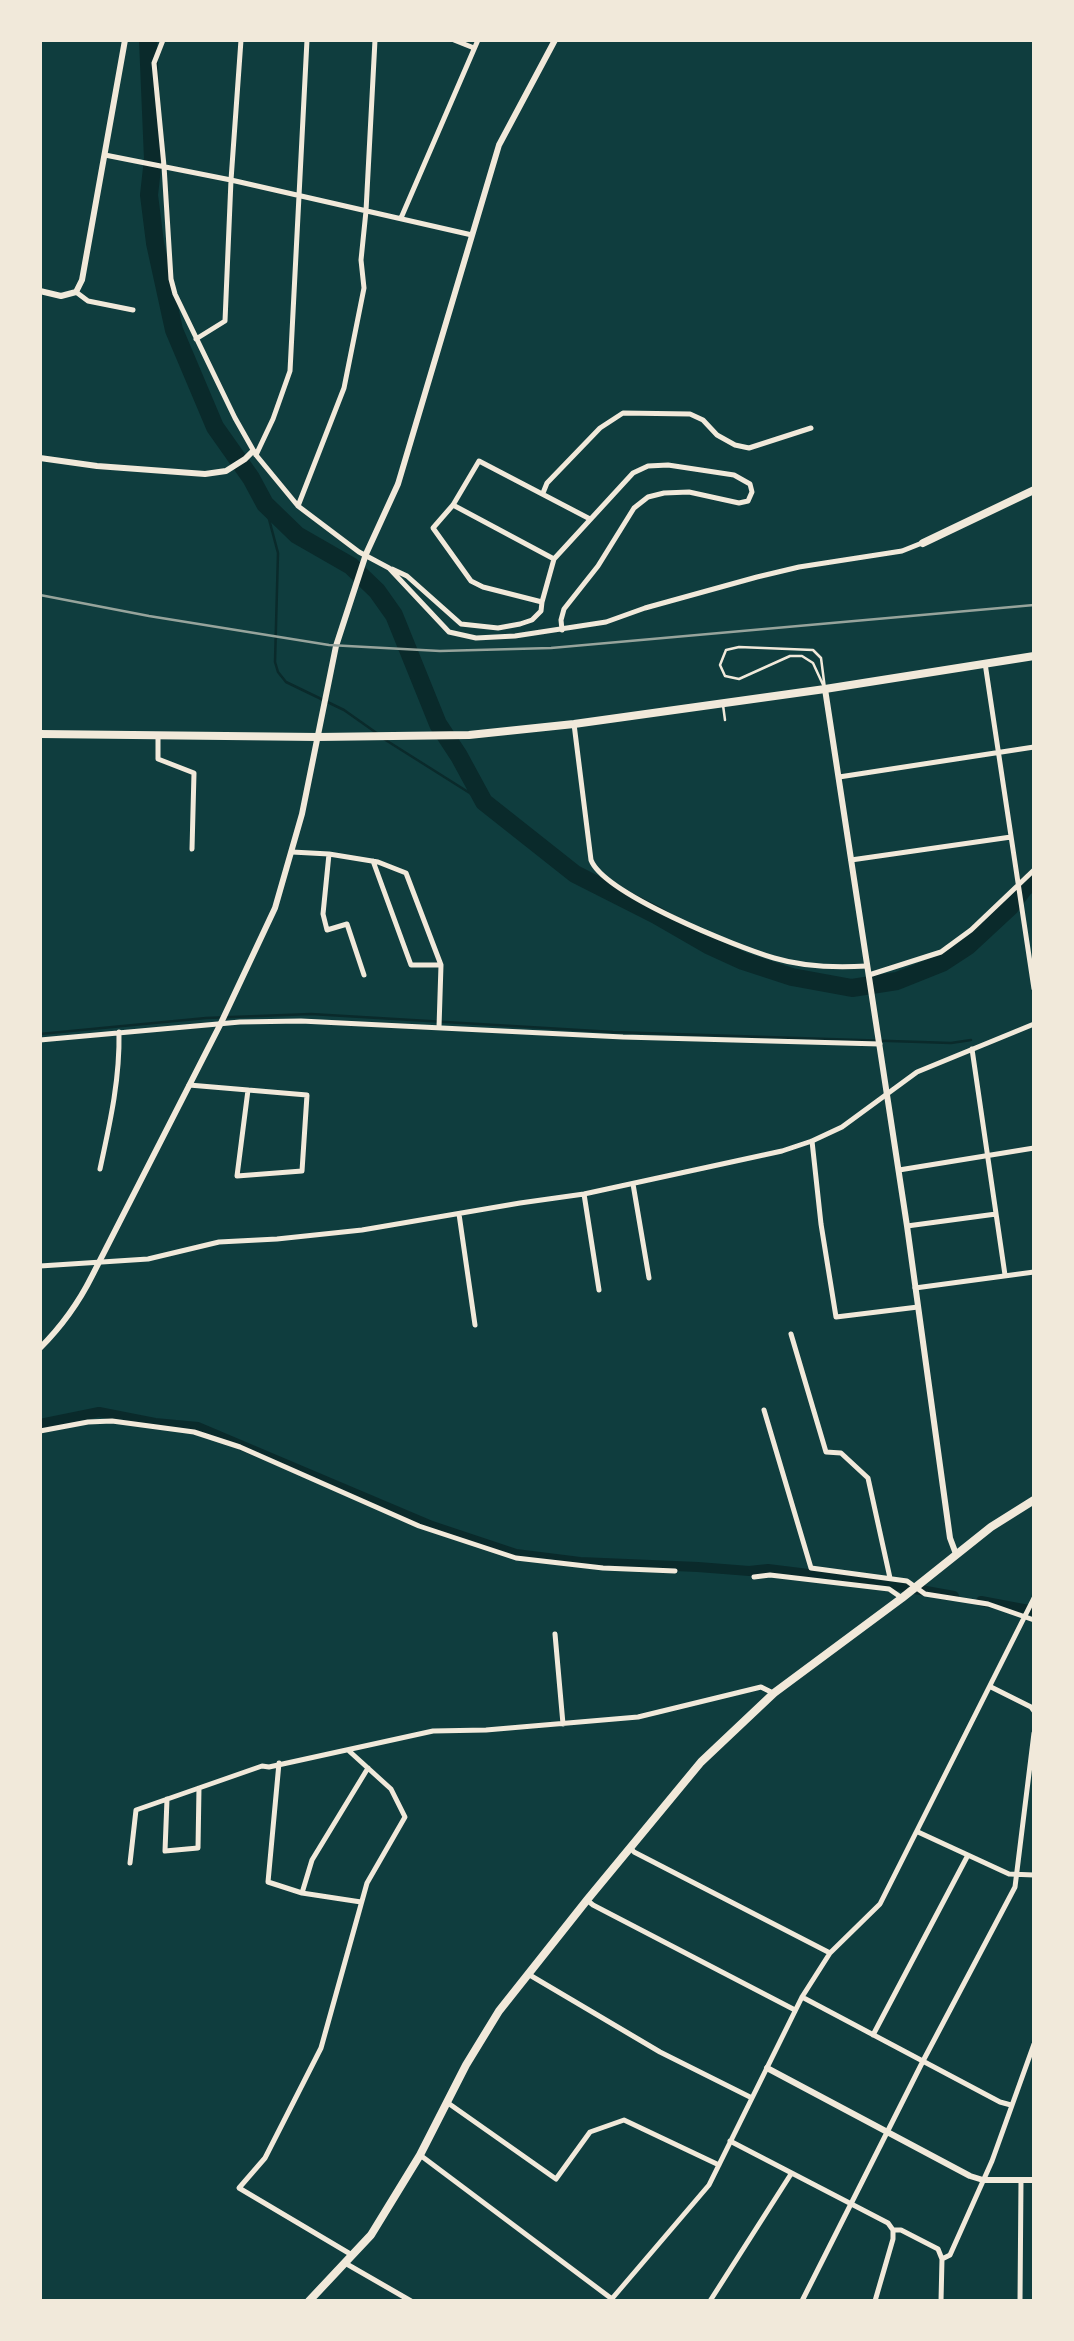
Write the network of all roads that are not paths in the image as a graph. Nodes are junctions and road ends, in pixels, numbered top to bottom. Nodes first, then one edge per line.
1 (125, 40) edge
2 (163, 40) edge
3 (240, 40) edge
4 (307, 40) edge
5 (375, 40) edge
6 (454, 40) edge
7 (478, 40) edge
8 (555, 40) edge
9 (474, 48) junction
10 (105, 155) junction
11 (164, 166) junction
12 (231, 180) junction
13 (298, 196) junction
14 (366, 211) junction
15 (401, 218) junction
16 (472, 236) junction
17 (40, 292) edge
18 (76, 292) junction
19 (133, 310) dead end
20 (196, 339) junction
21 (811, 428) dead end
22 (255, 453) junction
23 (40, 458) edge
24 (1034, 490) edge
25 (544, 493) junction
26 (453, 504) junction
27 (298, 506) junction
28 (590, 519) junction
29 (923, 542) joint
30 (366, 554) junction
31 (554, 559) junction
32 (390, 568) junction
33 (542, 602) junction
34 (562, 630) junction
35 (1034, 656) edge
36 (985, 663) junction
37 (826, 688) junction
38 (722, 703) junction
39 (725, 720) dead end
40 (574, 724) junction
41 (40, 734) edge
42 (158, 735) junction
43 (318, 736) junction
44 (1034, 746) edge
45 (999, 752) junction
46 (838, 777) junction
47 (1010, 837) junction
48 (192, 849) dead end
49 (292, 852) junction
50 (328, 854) junction
51 (851, 860) junction
52 (373, 861) junction
53 (1034, 870) edge
54 (1018, 886) junction
55 (441, 965) junction
56 (868, 966) junction
57 (364, 974) dead end
58 (869, 975) junction
59 (1034, 989) edge
60 (1034, 1024) edge
61 (220, 1025) junction
62 (439, 1026) junction
63 (118, 1032) junction
64 (40, 1040) edge
65 (880, 1044) junction
66 (972, 1049) junction
67 (188, 1084) junction
68 (248, 1090) junction
69 (888, 1096) junction
70 (812, 1141) junction
71 (1034, 1148) edge
72 (987, 1155) junction
73 (100, 1168) dead end
74 (896, 1170) junction
75 (634, 1184) junction
76 (584, 1194) junction
77 (459, 1213) junction
78 (996, 1214) junction
79 (906, 1226) junction
80 (99, 1262) junction
81 (40, 1266) edge
82 (1034, 1272) edge
83 (1004, 1276) junction
84 (649, 1278) dead end
85 (915, 1288) junction
86 (599, 1290) dead end
87 (918, 1307) junction
88 (475, 1325) dead end
89 (791, 1334) dead end
90 (40, 1348) edge
91 (764, 1410) dead end
92 (40, 1431) edge
93 (1034, 1500) edge
94 (956, 1554) junction
95 (675, 1571) dead end
96 (754, 1577) dead end
97 (890, 1578) junction
98 (916, 1587) junction
99 (902, 1598) junction
100 (1034, 1598) edge
101 (1030, 1618) edge
102 (556, 1634) dead end
103 (991, 1687) junction
104 (774, 1694) junction
105 (1034, 1711) edge
106 (563, 1724) junction
107 (1034, 1732) edge
108 (348, 1750) junction
109 (279, 1763) junction
110 (368, 1768) junction
111 (199, 1788) junction
112 (167, 1800) junction
113 (918, 1832) junction
114 (630, 1847) junction
115 (968, 1855) junction
116 (130, 1863) dead end
117 (1018, 1875) junction
118 (1034, 1875) edge
119 (302, 1893) junction
120 (587, 1900) junction
121 (362, 1902) junction
122 (830, 1953) junction
123 (528, 1974) junction
124 (802, 1997) junction
125 (796, 2010) junction
126 (873, 2034) junction
127 (1034, 2044) edge
128 (923, 2061) junction
129 (767, 2068) junction
130 (752, 2098) junction
131 (447, 2102) junction
132 (1011, 2105) junction
133 (889, 2132) junction
134 (730, 2142) junction
135 (420, 2155) junction
136 (719, 2166) junction
137 (791, 2174) junction
138 (983, 2180) junction
139 (1021, 2180) junction
140 (1034, 2180) edge
141 (852, 2206) junction
142 (893, 2230) junction
143 (352, 2254) junction
144 (942, 2259) junction
145 (345, 2262) junction
146 (611, 2300) edge
147 (310, 2301) edge
148 (410, 2301) edge
149 (710, 2301) edge
150 (802, 2301) edge
151 (875, 2301) edge
152 (941, 2301) edge
153 (1020, 2301) edge

1 - 10 street
2 - 11 street
3 - 12 street
4 - 13 street
5 - 14 street
6 - 9 street
7 - 9 street
8 - 16 street
9 - 15 street
10 - 11 street
10 - 18 street
11 - 12 street
11 - 20 street
12 - 13 street
12 - 20 street
13 - 14 street
13 - 22 street
14 - 15 street
14 - 27 street
15 - 16 street
16 - 30 street
17 - 18 street
18 - 19 street
20 - 22 street
21 - 25 street
22 - 23 street
22 - 27 street
24 - 29 main road
25 - 26 street
25 - 28 street
26 - 31 street
26 - 33 street
27 - 30 street
28 - 31 street
28 - 34 street
29 - 34 street
30 - 32 street
30 - 43 street
31 - 33 street
32 - 33 street
32 - 34 street
35 - 36 main road
36 - 37 main road
36 - 45 street
37 - 37 lane
37 - 38 main road
37 - 46 street
38 - 39 lane
38 - 40 main road
40 - 43 main road
40 - 56 street
41 - 42 main road
42 - 43 main road
42 - 48 street
43 - 49 street
44 - 45 street
45 - 46 street
45 - 47 street
46 - 51 street
47 - 51 street
47 - 54 street
49 - 50 street
49 - 61 street
50 - 52 street
50 - 57 street
51 - 56 street
52 - 55 street
52 - 55 street
53 - 54 street
54 - 58 street
54 - 59 street
55 - 62 street
56 - 58 street
58 - 65 street
60 - 66 street
61 - 62 street
61 - 63 street
61 - 67 street
62 - 65 street
63 - 64 street
63 - 73 street
65 - 69 street
66 - 69 street
66 - 72 street
67 - 68 street
67 - 80 street
68 - 68 street
69 - 70 street
69 - 74 street
70 - 75 street
70 - 87 street
71 - 72 street
72 - 74 street
72 - 78 street
74 - 79 street
75 - 76 street
75 - 84 street
76 - 77 street
76 - 86 street
77 - 80 street
77 - 88 street
78 - 79 street
78 - 83 street
79 - 85 street
80 - 81 street
80 - 90 street
82 - 83 street
83 - 85 street
85 - 87 street
87 - 94 street
89 - 97 street
91 - 97 street
92 - 95 street
93 - 94 main road
94 - 98 main road
96 - 99 street
97 - 98 street
98 - 99 main road
98 - 101 street
99 - 104 main road
100 - 101 street
101 - 103 street
102 - 106 street
103 - 105 street
103 - 113 street
104 - 106 street
104 - 114 main road
106 - 108 street
107 - 117 street
108 - 109 street
108 - 110 street
109 - 111 street
109 - 119 street
110 - 119 street
110 - 121 street
111 - 112 street
111 - 112 street
112 - 116 street
113 - 115 street
113 - 122 street
114 - 120 main road
114 - 122 street
115 - 117 street
115 - 126 street
117 - 118 street
117 - 128 street
119 - 121 street
120 - 123 main road
120 - 125 street
121 - 143 street
122 - 124 street
123 - 130 street
123 - 131 main road
124 - 125 street
124 - 126 street
125 - 129 street
126 - 128 street
127 - 132 street
128 - 132 street
128 - 133 street
129 - 130 street
129 - 133 street
130 - 134 street
131 - 135 main road
131 - 136 street
132 - 138 street
133 - 138 street
133 - 141 street
134 - 136 street
134 - 137 street
135 - 143 main road
135 - 146 street
136 - 146 street
137 - 141 street
137 - 149 street
138 - 139 street
138 - 144 street
139 - 140 street
139 - 153 street
141 - 142 street
141 - 150 street
142 - 144 street
142 - 151 street
143 - 145 main road
144 - 152 street
145 - 147 main road
145 - 148 street

